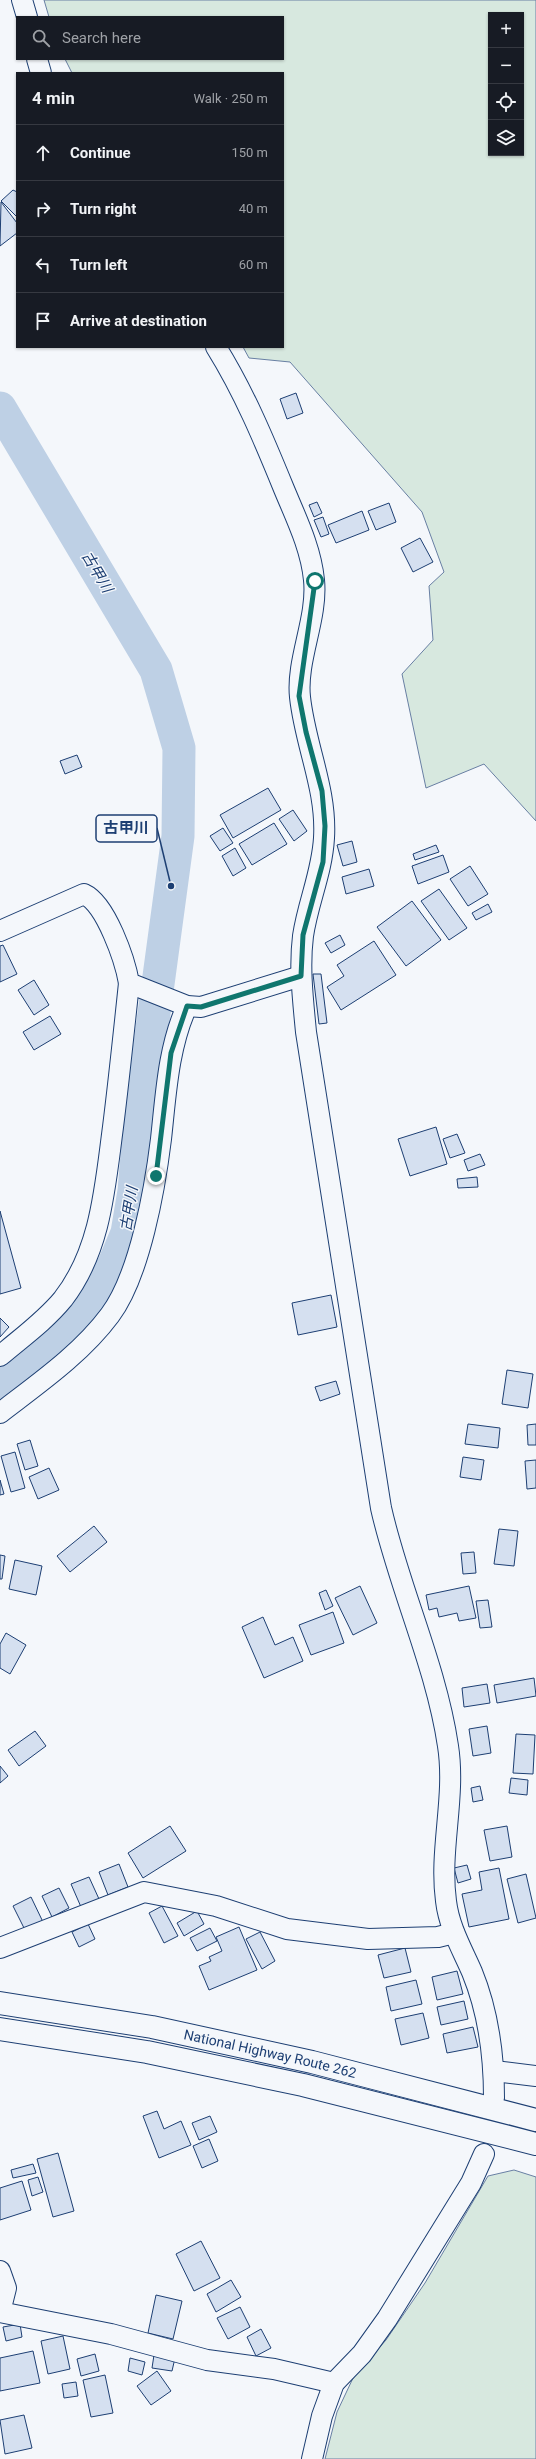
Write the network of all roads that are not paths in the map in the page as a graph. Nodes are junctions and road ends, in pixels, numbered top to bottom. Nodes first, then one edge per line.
1 (22, 0) edge
2 (27, 16) edge
3 (37, 60) edge
4 (41, 72) edge
5 (217, 348) edge
6 (0, 931) edge
7 (301, 976) junction
8 (133, 984) junction
9 (180, 1003) junction
10 (0, 1356) edge
11 (0, 1413) edge
12 (454, 1934) junction
13 (0, 1948) edge
14 (0, 2003) edge
15 (0, 2029) edge
16 (494, 2071) junction
17 (536, 2076) edge
18 (494, 2098) dead end
19 (536, 2120) edge
20 (536, 2144) edge
21 (484, 2154) dead end
22 (0, 2271) edge
23 (0, 2312) edge
24 (334, 2383) junction
25 (312, 2459) edge

1 - 2 street
3 - 4 street
5 - 7 street
6 - 8 street
7 - 9 street
7 - 12 street
8 - 9 street
8 - 10 street
9 - 11 street
12 - 13 street
12 - 16 street
14 - 19 highway, National Highway Route 262
15 - 20 highway, National Highway Route 262
16 - 17 street
16 - 18 street
21 - 24 street
22 - 23 street
23 - 24 street
24 - 25 street

